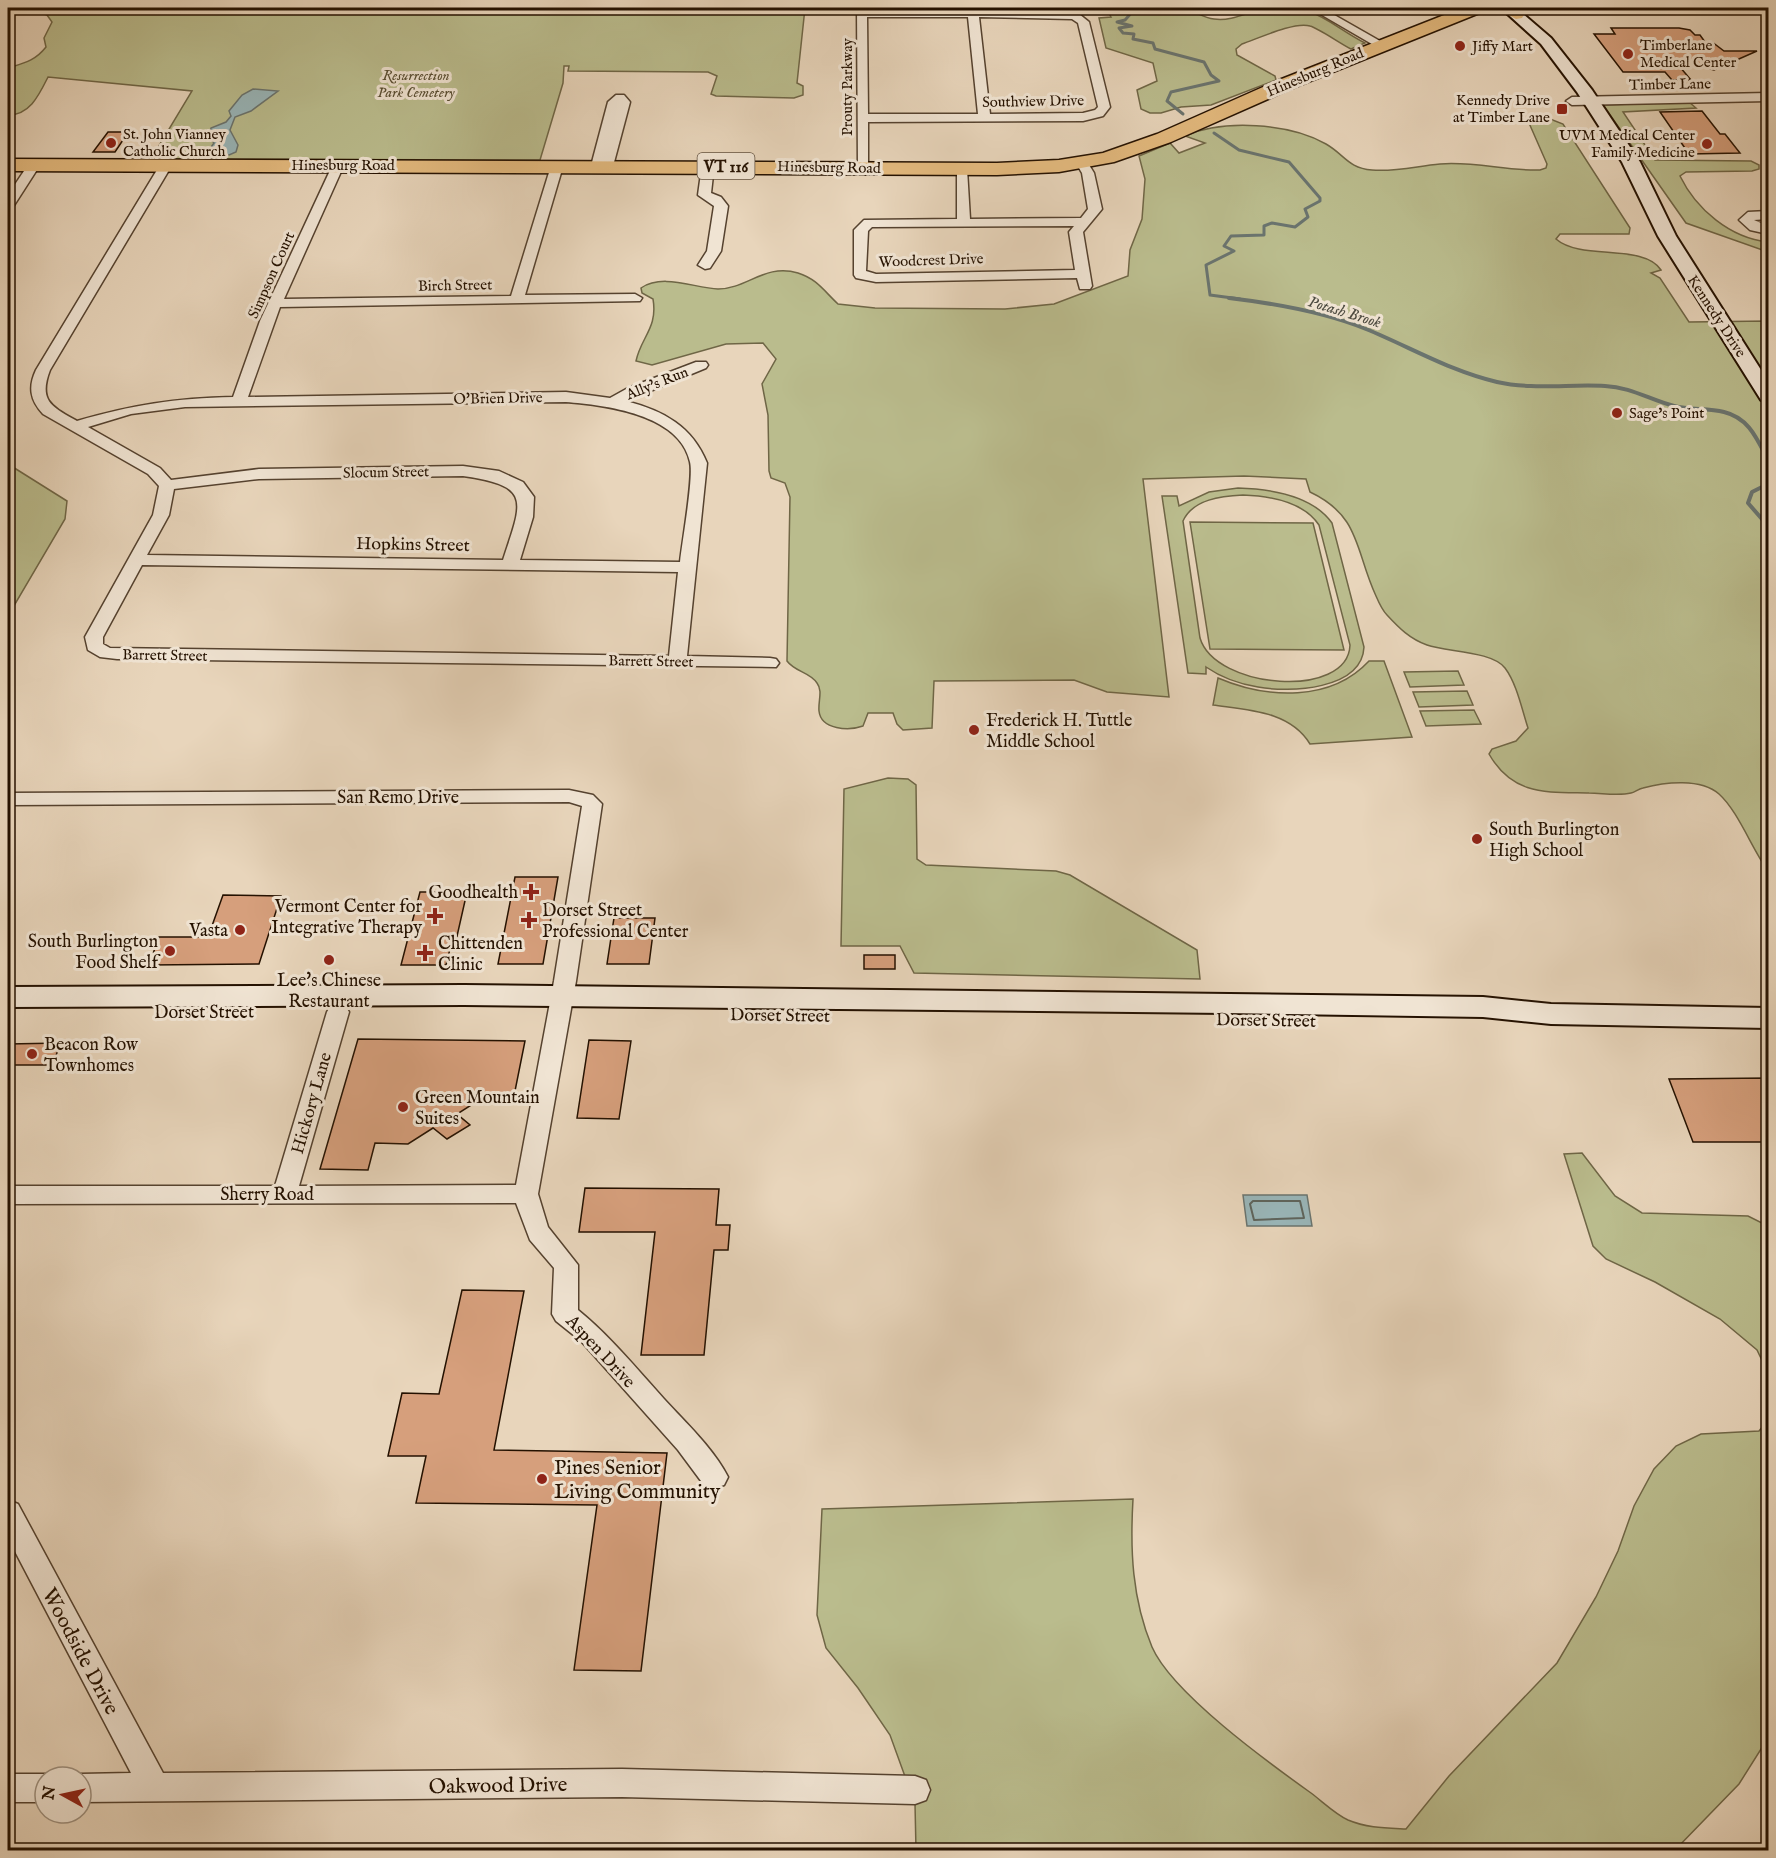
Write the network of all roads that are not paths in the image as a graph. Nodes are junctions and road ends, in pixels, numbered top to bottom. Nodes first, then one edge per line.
1 (1315, 8) edge
2 (1471, 10) edge
3 (1506, 10) edge
4 (862, 11) edge
5 (973, 14) junction
6 (1381, 45) junction
7 (1753, 97) junction
8 (1768, 97) edge
9 (1581, 100) junction
10 (1763, 110) dead end
11 (984, 117) junction
12 (862, 118) junction
13 (1082, 163) junction
14 (8, 165) edge
15 (34, 165) junction
16 (166, 165) junction
17 (338, 165) junction
18 (557, 166) junction
19 (708, 166) junction
20 (862, 167) junction
21 (961, 169) junction
22 (8, 204) edge
23 (1768, 215) edge
24 (964, 221) junction
25 (1083, 222) junction
26 (1768, 230) edge
27 (705, 265) dead end
28 (635, 298) dead end
29 (517, 300) junction
30 (276, 303) junction
31 (701, 365) dead end
32 (1768, 396) edge
33 (239, 400) junction
34 (613, 403) junction
35 (76, 426) junction
36 (167, 485) junction
37 (137, 560) junction
38 (510, 565) junction
39 (688, 567) junction
40 (677, 661) junction
41 (770, 663) dead end
42 (8, 799) edge
43 (8, 997) edge
44 (560, 1004) junction
45 (338, 1012) junction
46 (8, 1013) edge
47 (1768, 1018) edge
48 (8, 1194) edge
49 (285, 1194) junction
50 (526, 1194) junction
51 (714, 1477) dead end
52 (8, 1512) edge
53 (8, 1788) edge
54 (33, 1788) edge
55 (93, 1788) edge
56 (155, 1789) junction
57 (915, 1790) dead end

1 - 6 street
2 - 3 main road
2 - 6 main road, Hinesburg Road / VT 116
3 - 9 main road, Kennedy Drive
4 - 5 street
4 - 12 street, Prouty Parkway
5 - 11 street
5 - 11 street, Southview Drive
6 - 13 main road, Hinesburg Road / VT 116
7 - 8 street, Timber Lane
7 - 9 street, Timber Lane
7 - 10 street
9 - 32 main road, Kennedy Drive
11 - 12 street, Southview Drive
12 - 20 street, Prouty Parkway
13 - 21 main road, Hinesburg Road / VT 116
13 - 25 street
14 - 15 main road, Hinesburg Road / VT 116
15 - 16 main road, Hinesburg Road / VT 116
15 - 22 street
16 - 17 main road, Hinesburg Road / VT 116
16 - 35 street
17 - 18 main road, Hinesburg Road / VT 116
17 - 30 street, Simpson Court
18 - 19 main road, Hinesburg Road / VT 116
18 - 29 street
19 - 20 main road, Hinesburg Road / VT 116
19 - 27 street
20 - 21 main road, Hinesburg Road / VT 116
21 - 24 street
23 - 26 street
24 - 25 street, Woodcrest Drive
24 - 25 street, Woodcrest Drive
28 - 29 street, Birch Street
29 - 30 street, Birch Street
30 - 33 street, Simpson Court
31 - 34 street, Ally's Run
33 - 34 street, O'Brien Drive
33 - 35 street, O'Brien Drive
34 - 39 street, O'Brien Drive
35 - 36 street
36 - 37 street, Barrett Street
36 - 38 street, Slocum Street
37 - 38 street, Hopkins Street
37 - 40 street, Barrett Street
38 - 39 street, Hopkins Street
39 - 40 street, O'Brien Drive
40 - 41 street, Barrett Street
42 - 44 street, San Remo Drive
43 - 44 main road, Dorset Street
44 - 45 main road, Dorset Street
44 - 47 main road, Dorset Street
44 - 50 street, Aspen Drive
45 - 46 main road, Dorset Street
45 - 49 street, Hickory Lane
48 - 49 street, Sherry Road
49 - 50 street, Sherry Road
50 - 51 street, Aspen Drive
52 - 56 street, Woodside Drive
53 - 54 street
55 - 56 street, Oakwood Drive
56 - 57 street, Oakwood Drive

